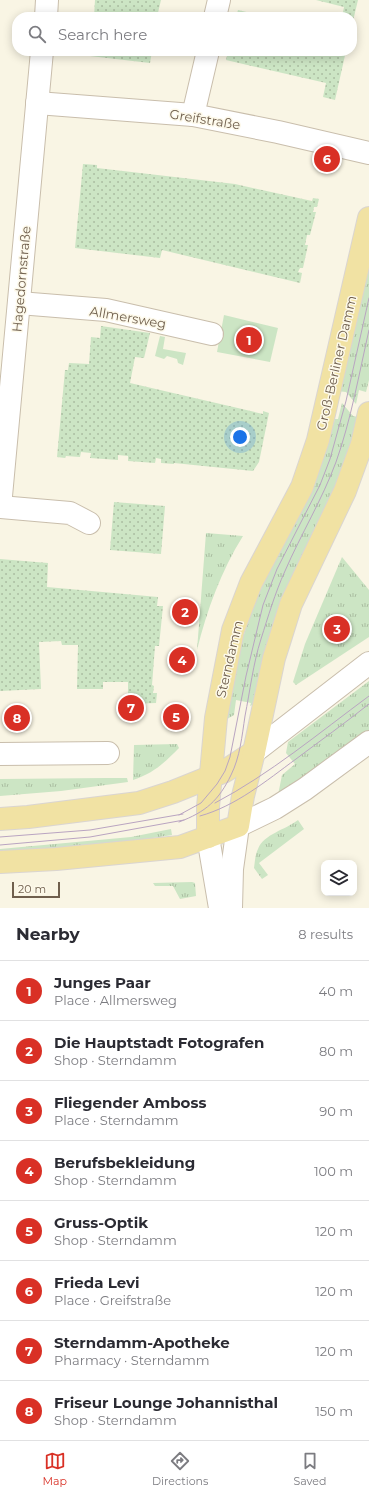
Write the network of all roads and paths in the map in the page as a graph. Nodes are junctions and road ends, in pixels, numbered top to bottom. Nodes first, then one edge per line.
1 (47, 0) edge
2 (219, 0) edge
3 (46, 12) edge
4 (216, 12) edge
5 (42, 56) edge
6 (207, 56) edge
7 (38, 103) junction
8 (194, 116) junction
9 (369, 153) edge
10 (369, 218) edge
11 (19, 303) junction
12 (212, 334) dead end
13 (369, 413) edge
14 (292, 505) joint
15 (0, 507) edge
16 (89, 523) dead end
17 (369, 663) edge
18 (369, 742) edge
19 (254, 752) junction
20 (108, 753) dead end
21 (0, 754) edge
22 (211, 777) junction
23 (0, 819) edge
24 (238, 826) junction
25 (208, 837) junction
26 (0, 862) edge
27 (220, 908) edge
28 (231, 908) edge

1 - 3 street
2 - 4 street
5 - 7 street, Hagedornstraße
6 - 8 street
7 - 8 street, Greifstraße
7 - 11 street, Hagedornstraße
8 - 9 street, Greifstraße
10 - 14 main road, Groß-Berliner Damm
11 - 12 street, Allmersweg
11 - 15 street, Hagedornstraße
13 - 19 main road
14 - 22 main road, Sterndamm
15 - 16 street
17 - 19 street
18 - 24 street
19 - 22 main road
19 - 24 main road
20 - 21 street
22 - 23 main road
22 - 25 main road, Sterndamm
24 - 25 main road
24 - 28 street
25 - 26 main road
25 - 27 street

